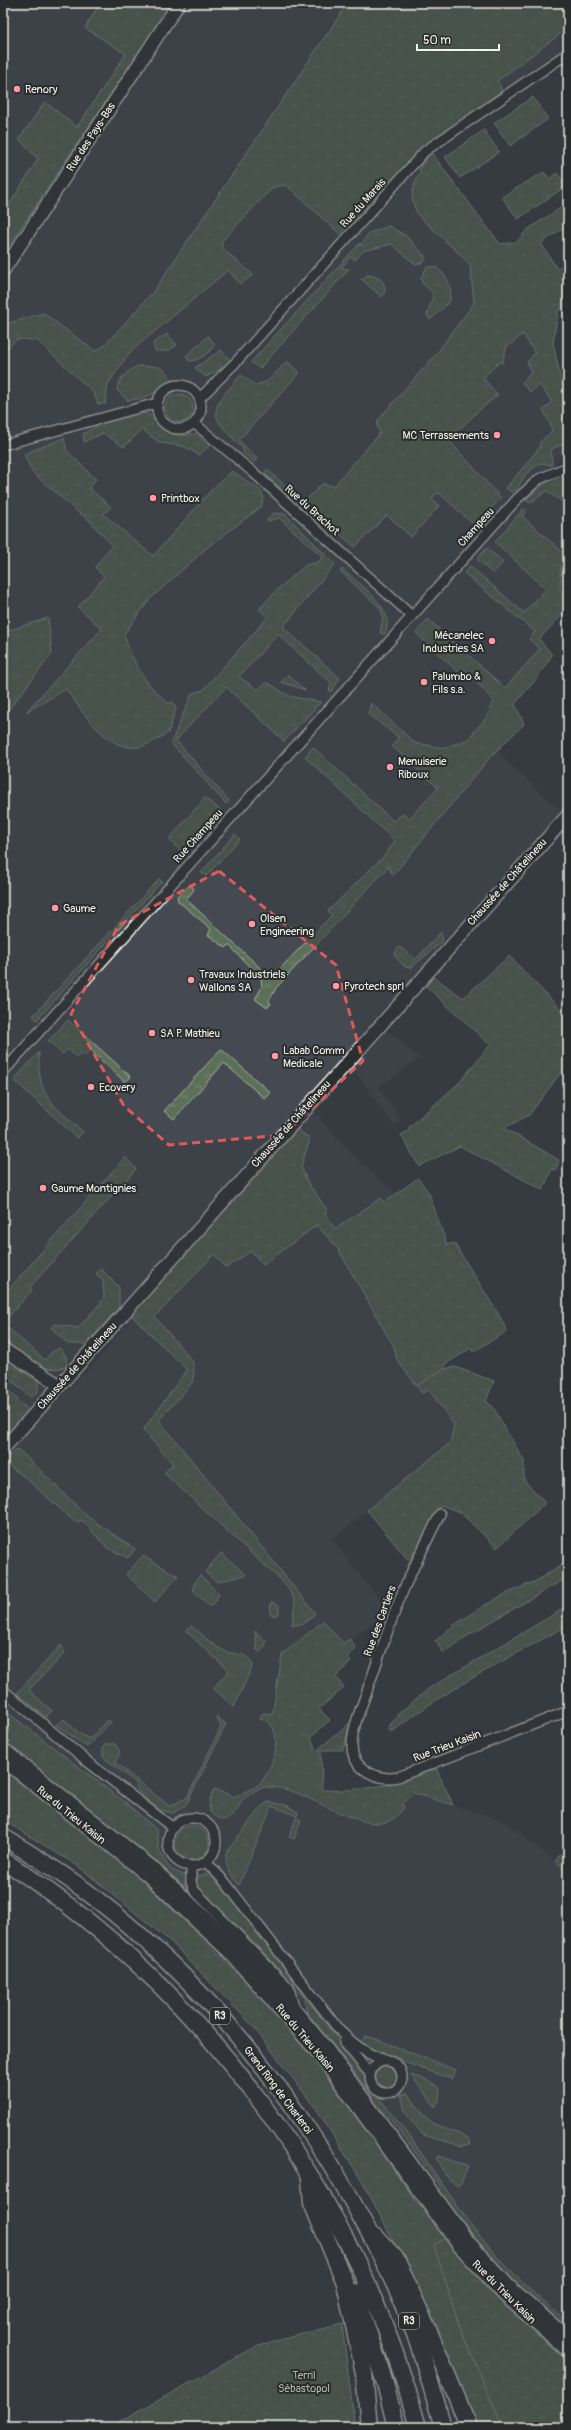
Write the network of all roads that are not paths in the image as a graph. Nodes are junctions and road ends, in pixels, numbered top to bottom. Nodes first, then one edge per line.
1 (179, 3) edge
2 (568, 53) edge
3 (3, 271) edge
4 (200, 398) junction
5 (157, 402) junction
6 (194, 424) junction
7 (3, 445) edge
8 (568, 467) edge
9 (412, 616) junction
10 (568, 815) edge
11 (3, 1072) edge
12 (3, 1349) edge
13 (59, 1385) junction
14 (3, 1449) edge
15 (440, 1514) dead end
16 (5, 1694) edge
17 (568, 1711) edge
18 (352, 1742) joint
19 (3, 1749) edge
20 (3, 1760) edge
21 (172, 1828) junction
22 (3, 1837) edge
23 (3, 1860) edge
24 (206, 1862) junction
25 (191, 1866) junction
26 (295, 2010) junction
27 (339, 2030) junction
28 (386, 2060) junction
29 (370, 2074) junction
30 (310, 2174) junction
31 (312, 2203) junction
32 (362, 2220) junction
33 (568, 2338) edge
34 (568, 2351) edge
35 (369, 2427) edge
36 (396, 2427) edge
37 (418, 2427) edge
38 (443, 2427) edge
39 (469, 2427) edge

1 - 3 main road, Rue des Pays-Bas
2 - 4 street, Rue du Marais
4 - 5 street
4 - 6 street
5 - 6 street
5 - 7 street
6 - 9 street, Rue du Brachot
8 - 9 street, Champeau
9 - 11 street, Rue Champeau
10 - 13 main road, Chaussée de Châtelineau
12 - 13 main road
13 - 14 main road, Chaussée de Châtelineau
15 - 18 street, Rue des Cartiers
16 - 21 street
17 - 18 street, Rue Trieu Kaisin
19 - 26 main road, Rue du Trieu Kaisin
20 - 34 main road, Rue du Trieu Kaisin
21 - 24 street
21 - 25 street
22 - 32 highway, Grand Ring de Charleroi / R3
23 - 30 highway, Grand Ring de Charleroi / R3
24 - 25 street
24 - 27 street
25 - 26 street
26 - 33 main road, Rue du Trieu Kaisin
27 - 28 street
27 - 29 street
28 - 29 street
28 - 29 street
30 - 31 highway
30 - 37 highway, Grand Ring de Charleroi / R3
31 - 35 highway
31 - 36 highway
32 - 38 highway, Grand Ring de Charleroi / R3
32 - 39 highway

